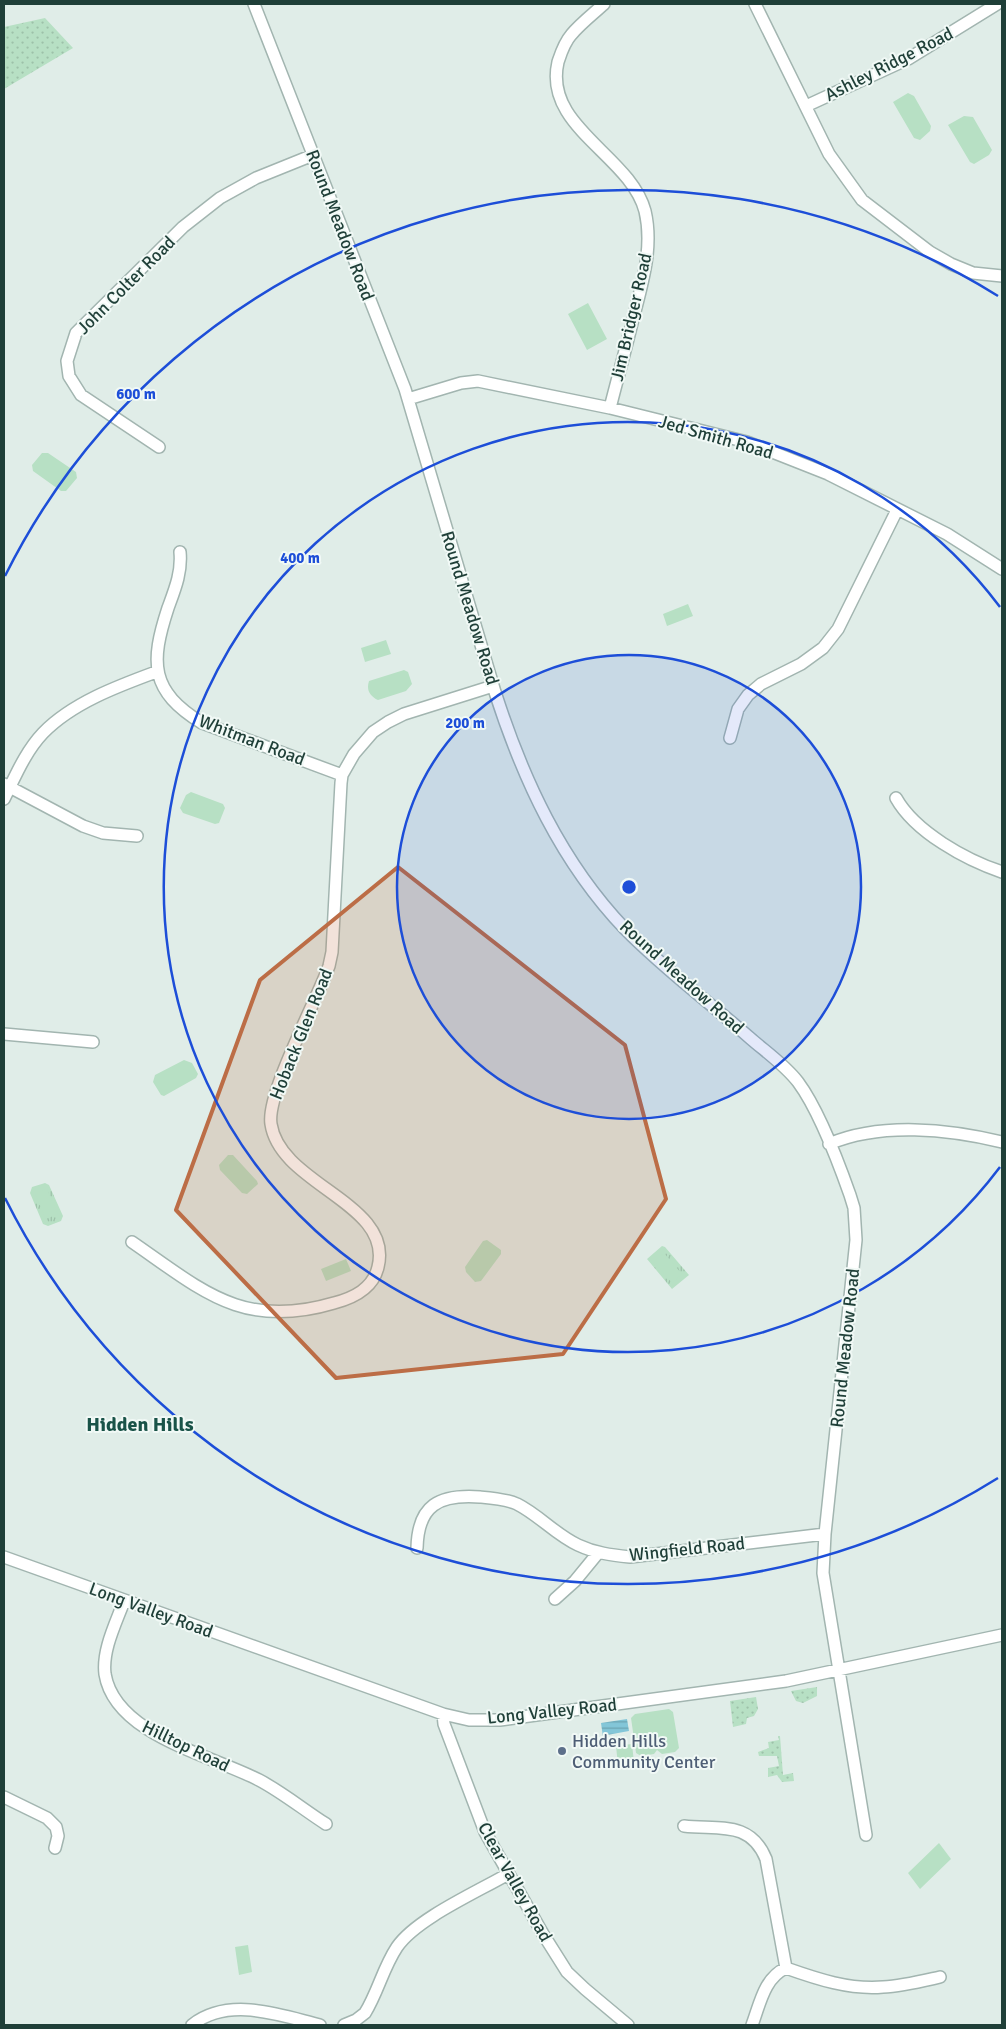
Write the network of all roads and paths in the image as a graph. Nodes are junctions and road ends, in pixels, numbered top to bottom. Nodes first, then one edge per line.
1 (254, 4) edge
2 (604, 4) edge
3 (755, 4) edge
4 (997, 4) edge
5 (806, 106) junction
6 (313, 155) junction
7 (1002, 276) edge
8 (408, 399) junction
9 (610, 408) junction
10 (159, 447) dead end
11 (897, 510) junction
12 (180, 552) dead end
13 (1002, 569) edge
14 (156, 672) junction
15 (494, 686) junction
16 (730, 738) dead end
17 (342, 775) junction
18 (7, 785) edge
19 (896, 798) dead end
20 (4, 799) edge
21 (137, 836) dead end
22 (1002, 872) edge
23 (4, 1034) edge
24 (93, 1042) dead end
25 (1002, 1142) edge
26 (829, 1144) junction
27 (132, 1242) dead end
28 (825, 1534) junction
29 (417, 1548) dead end
30 (598, 1553) junction
31 (4, 1557) edge
32 (555, 1599) dead end
33 (124, 1601) junction
34 (1002, 1634) edge
35 (839, 1670) junction
36 (443, 1714) junction
37 (4, 1797) edge
38 (326, 1824) dead end
39 (684, 1826) dead end
40 (866, 1836) dead end
41 (55, 1848) dead end
42 (508, 1874) junction
43 (786, 1968) junction
44 (940, 1977) dead end
45 (192, 2025) edge
46 (320, 2025) edge
47 (344, 2025) edge
48 (628, 2025) edge
49 (752, 2025) edge

1 - 6 street, Round Meadow Road
2 - 9 street, Jim Bridger Road
3 - 5 street
4 - 5 street, Ashley Ridge Road
5 - 7 street
6 - 8 street, Round Meadow Road
6 - 10 street, John Colter Road
8 - 9 street, Jed Smith Road
8 - 15 street, Round Meadow Road
9 - 11 street, Jed Smith Road
11 - 13 street, Jed Smith Road
11 - 16 street
12 - 14 street
14 - 17 street, Whitman Road
14 - 18 street
15 - 17 street
15 - 26 street, Round Meadow Road
17 - 27 street, Hoback Glen Road
18 - 20 street
18 - 21 street
19 - 22 street
23 - 24 street
25 - 26 street
26 - 28 street, Round Meadow Road
28 - 30 street, Wingfield Road
28 - 35 street, Round Meadow Road
29 - 30 street, Wingfield Road
30 - 32 street
31 - 33 street, Long Valley Road
33 - 36 street, Long Valley Road
33 - 38 street, Hilltop Road
34 - 35 street, Long Valley Road
35 - 36 street, Long Valley Road
35 - 40 street, Round Meadow Road
36 - 42 street, Clear Valley Road
37 - 41 street
39 - 43 street
42 - 47 street
42 - 48 street, Clear Valley Road
43 - 44 street
43 - 49 street
45 - 46 street

